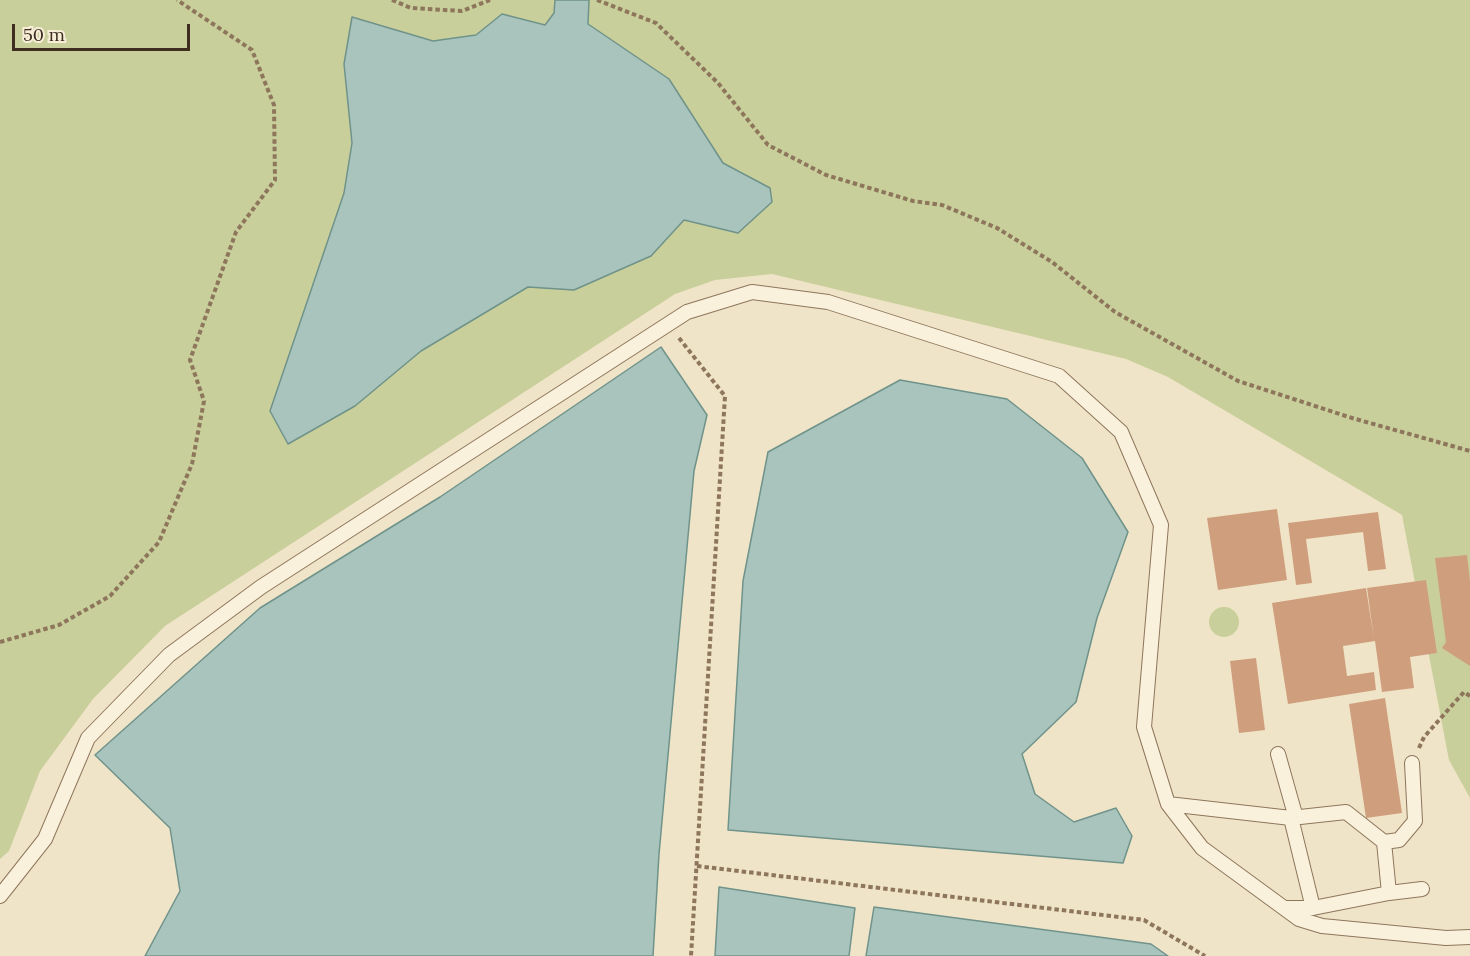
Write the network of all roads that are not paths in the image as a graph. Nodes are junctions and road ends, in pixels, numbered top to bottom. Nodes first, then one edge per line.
1 (1278, 754) dead end
2 (1412, 763) road end
3 (1168, 804) junction
4 (1294, 818) junction
5 (1384, 842) junction
6 (1422, 889) dead end
7 (1389, 893) junction
8 (0, 896) edge
9 (1286, 908) junction
10 (1313, 908) junction
11 (1470, 937) edge

1 - 4 lane
2 - 5 lane
3 - 4 lane
3 - 8 lane
3 - 9 lane
4 - 5 lane
4 - 10 lane
5 - 7 lane
6 - 7 lane
7 - 10 lane
9 - 10 lane
9 - 11 lane

